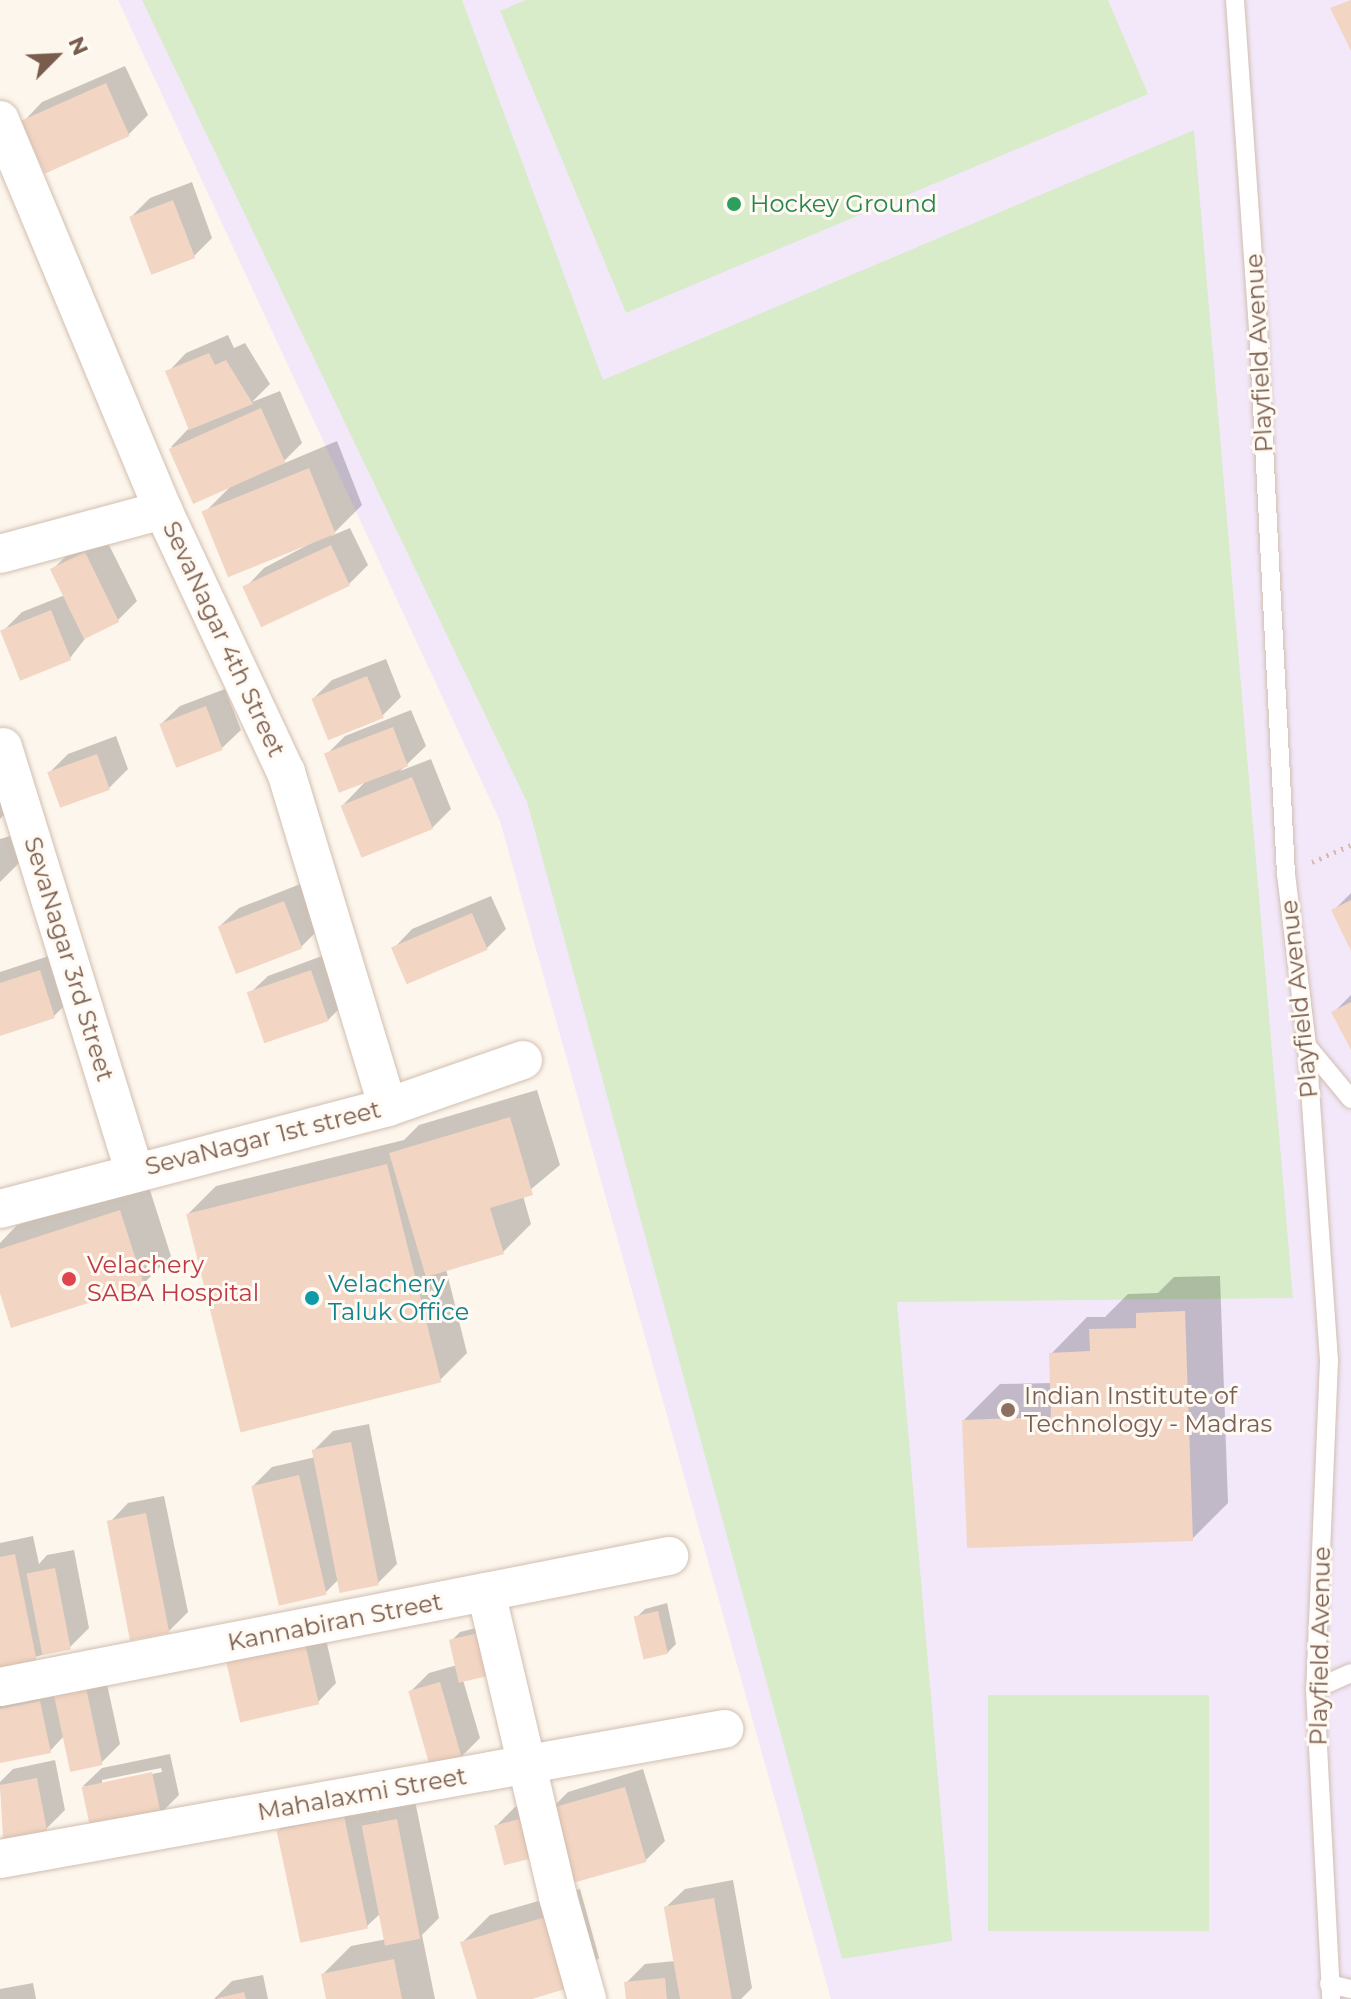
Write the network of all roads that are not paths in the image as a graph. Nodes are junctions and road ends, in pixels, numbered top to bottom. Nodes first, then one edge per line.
1 (1235, 0) edge
2 (0, 120) edge
3 (14, 186) edge
4 (163, 510) junction
5 (0, 554) edge
6 (3, 747) dead end
7 (1307, 1046) junction
8 (523, 1060) dead end
9 (1351, 1099) edge
10 (388, 1107) junction
11 (134, 1171) junction
12 (0, 1209) edge
13 (669, 1556) dead end
14 (486, 1592) junction
15 (1351, 1673) edge
16 (0, 1687) edge
17 (1315, 1689) junction
18 (724, 1729) dead end
19 (528, 1763) junction
20 (0, 1859) edge
21 (1351, 1989) edge
22 (1330, 1992) edge
23 (587, 1999) edge

1 - 7 lane, Playfield Avenue
2 - 3 street, SevaNagar 4th Street
3 - 4 street, SevaNagar 4th Street
4 - 5 street
4 - 10 street, SevaNagar 4th Street
6 - 11 street, SevaNagar 3rd Street
7 - 9 lane
7 - 17 lane, Playfield Avenue
8 - 10 street, SevaNagar 1st street
10 - 11 street, SevaNagar 1st street
11 - 12 street, SevaNagar 1st street
13 - 14 street, Kannabiran Street
14 - 16 street, Kannabiran Street
14 - 19 street
15 - 17 lane
17 - 22 lane, Playfield Avenue
18 - 19 street, Mahalaxmi Street
19 - 20 street, Mahalaxmi Street
19 - 23 street
21 - 22 lane

